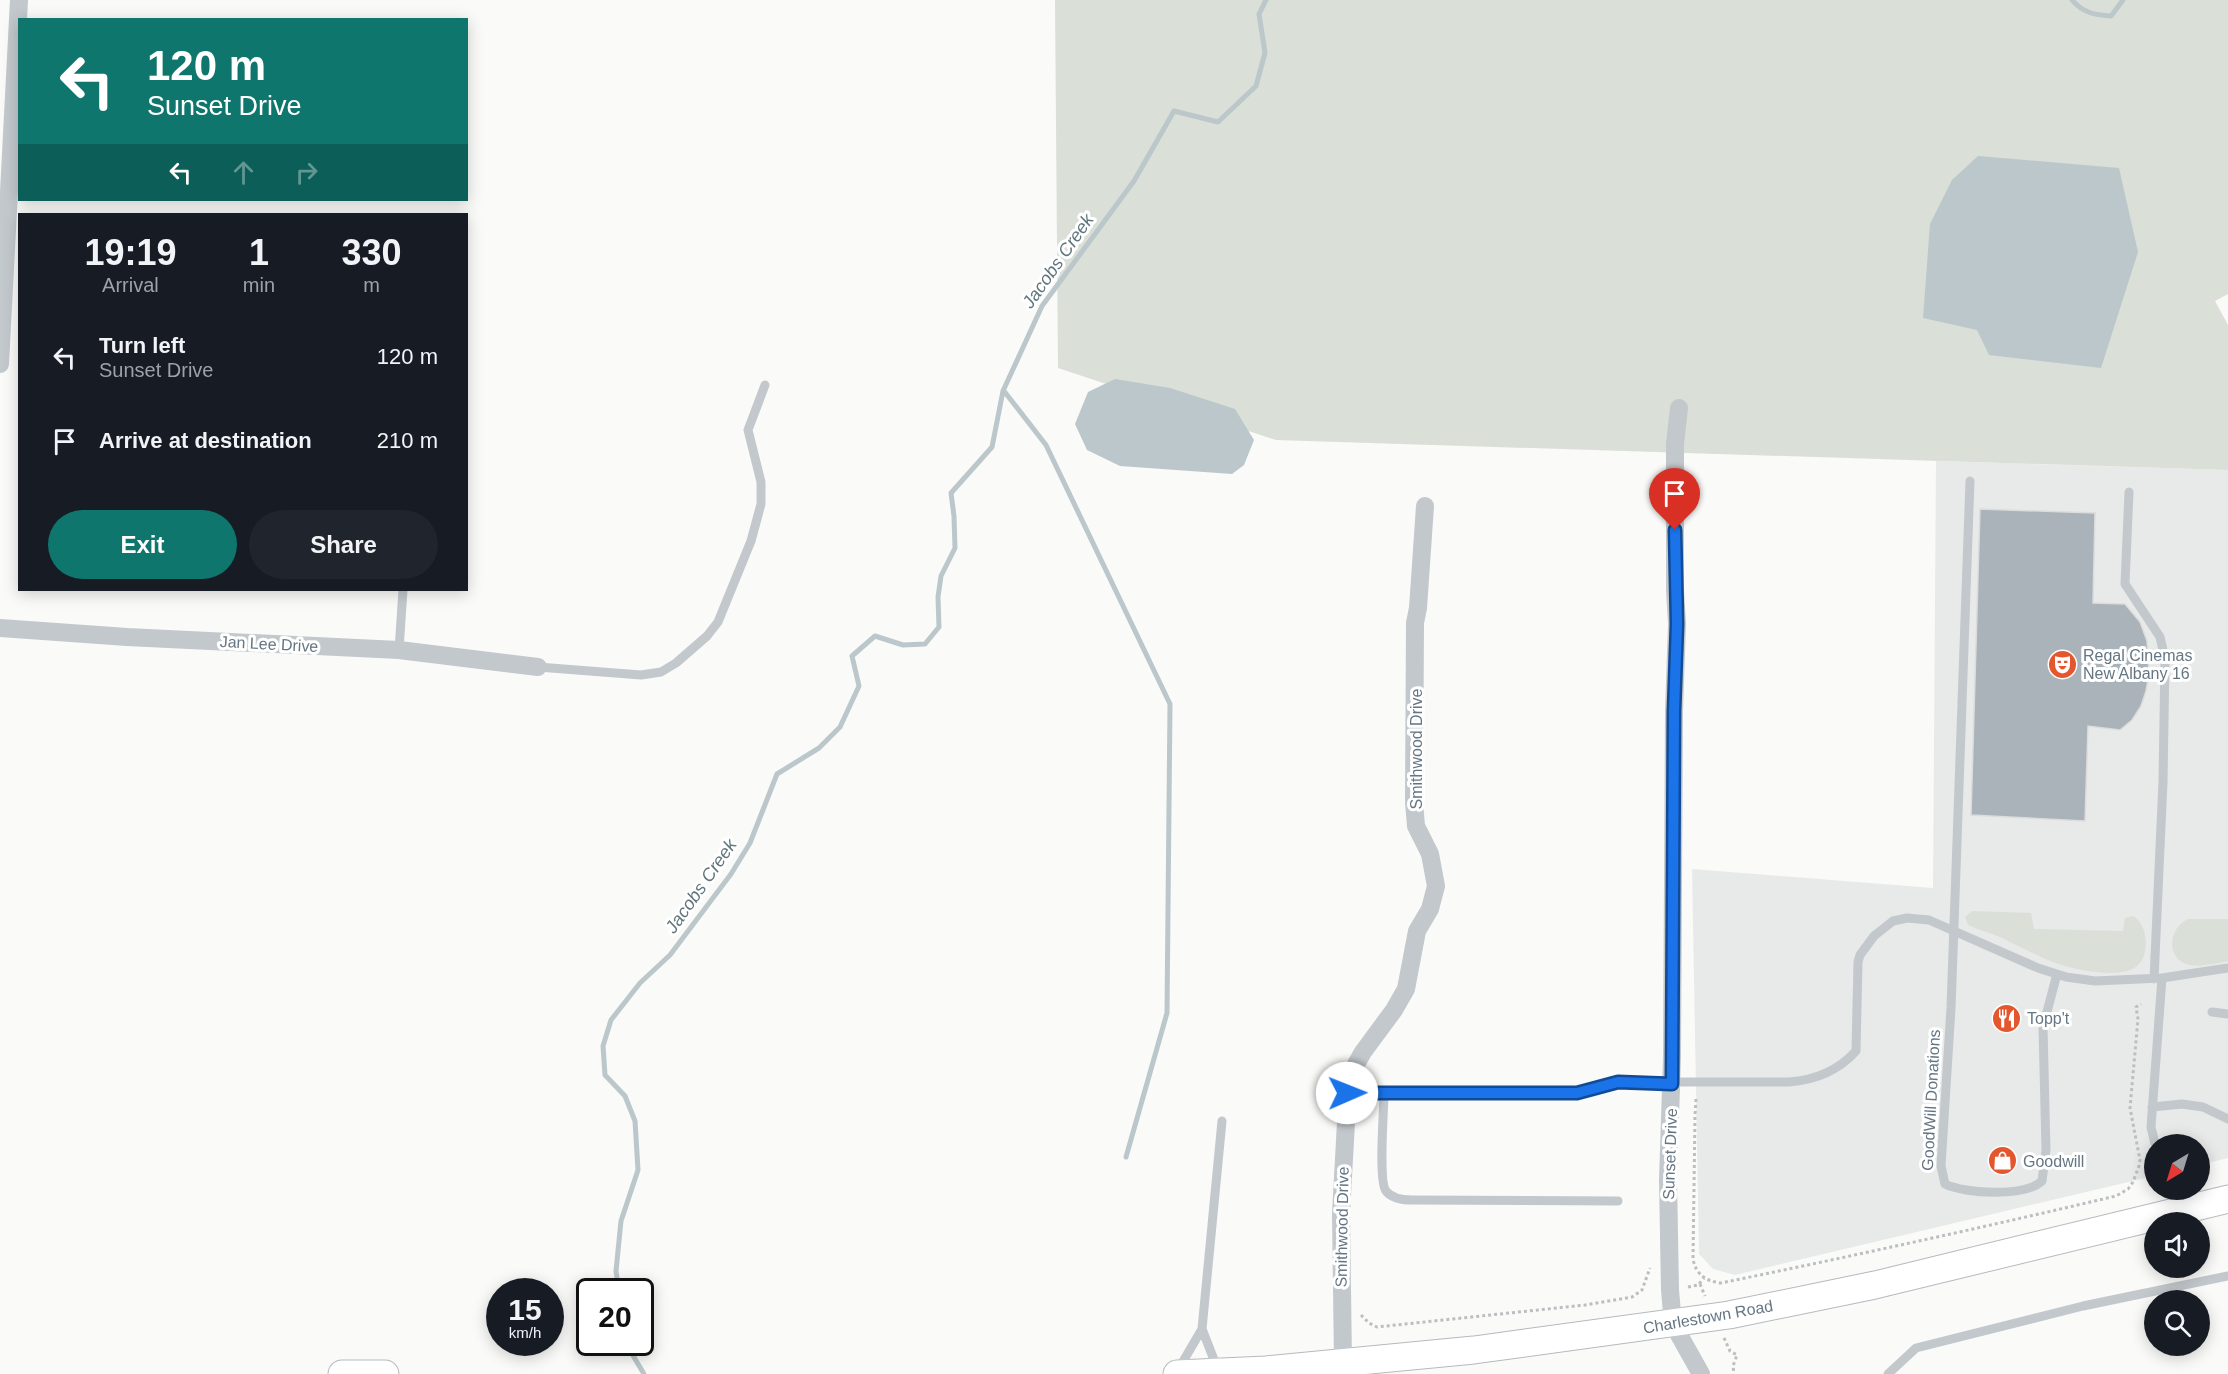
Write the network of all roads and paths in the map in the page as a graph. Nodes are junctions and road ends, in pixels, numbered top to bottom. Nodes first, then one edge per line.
1 (19, 0) edge
2 (19, 18) edge
3 (18, 52) edge
4 (17, 103) edge
5 (0, 355) edge
6 (0, 364) edge
7 (765, 385) dead end
8 (1679, 408) dead end
9 (1970, 481) dead end
10 (2129, 492) dead end
11 (1425, 506) dead end
12 (403, 591) edge
13 (0, 628) edge
14 (399, 650) junction
15 (538, 667) joint
16 (1954, 929) junction
17 (2228, 968) edge
18 (2057, 974) junction
19 (2158, 978) junction
20 (2141, 1004) dead end
21 (2212, 1012) dead end
22 (2228, 1014) edge
23 (1672, 1084) junction
24 (1347, 1093) junction
25 (1384, 1093) junction
26 (1696, 1099) dead end
27 (2152, 1107) junction
28 (2228, 1119) edge
29 (1222, 1121) dead end
30 (2153, 1134) edge
31 (2210, 1199) edge
32 (2228, 1199) edge
33 (2175, 1200) edge
34 (1618, 1201) dead end
35 (1650, 1258) dead end
36 (2228, 1276) edge
37 (1359, 1310) dead end
38 (1673, 1324) junction
39 (1202, 1329) junction
40 (1737, 1355) dead end
41 (1342, 1363) junction
42 (1219, 1372) junction
43 (342, 1374) edge
44 (385, 1374) edge
45 (1176, 1374) edge
46 (1701, 1374) edge
47 (1734, 1374) edge
48 (1888, 1374) edge

1 - 2 street
3 - 4 street
4 - 5 street
5 - 6 street
7 - 15 lane
8 - 23 street, Sunset Drive
9 - 16 lane
10 - 19 lane
11 - 24 street, Smithwood Drive
12 - 14 lane
13 - 14 street, Jan Lee Drive
14 - 15 street, Jan Lee Drive
16 - 18 lane
16 - 18 lane, GoodWill Donations
16 - 23 lane
17 - 19 lane
18 - 19 lane
19 - 27 lane
20 - 26 path
21 - 22 lane
23 - 25 lane
23 - 38 street, Sunset Drive
24 - 25 lane
24 - 41 street, Smithwood Drive
25 - 34 lane
27 - 28 lane
27 - 30 lane
29 - 39 lane
31 - 32 main road, Charlestown Road
33 - 38 main road, Charlestown Road
35 - 37 path
36 - 48 lane
38 - 41 main road, Charlestown Road
38 - 46 street
39 - 42 lane
39 - 45 lane
40 - 47 path
41 - 42 main road, Charlestown Road
42 - 45 main road, Charlestown Road
43 - 44 main road

